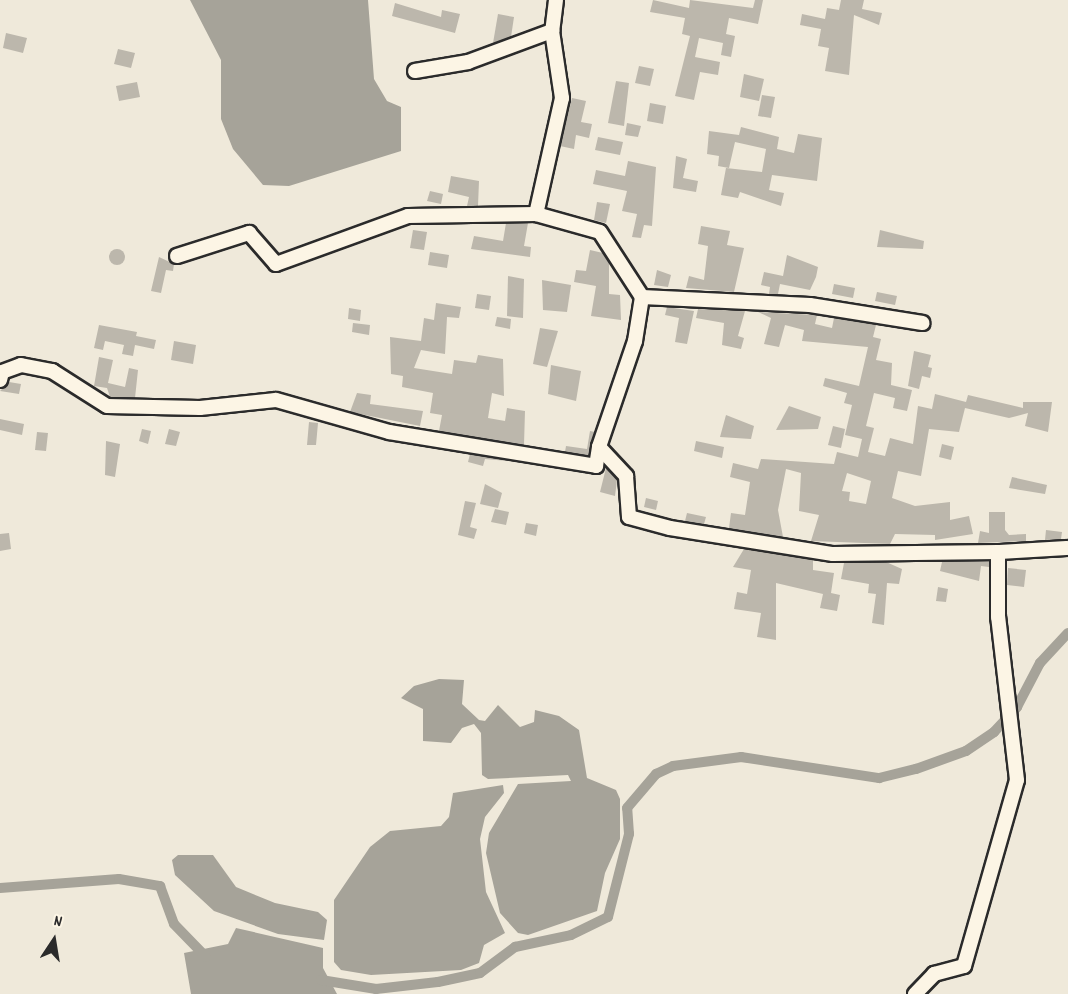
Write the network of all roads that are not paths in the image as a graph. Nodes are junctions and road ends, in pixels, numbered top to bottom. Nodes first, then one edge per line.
1 (556, 0) edge
2 (552, 31) junction
3 (415, 71) dead end
4 (536, 214) junction
5 (177, 256) dead end
6 (642, 297) junction
7 (923, 323) dead end
8 (0, 380) edge
9 (599, 447) junction
10 (1068, 548) edge
11 (998, 552) junction
12 (915, 994) edge

1 - 2 street
2 - 3 street
2 - 4 street
4 - 5 street
4 - 6 street
6 - 7 street
6 - 9 street
8 - 9 street
9 - 11 street
10 - 11 street
11 - 12 street

